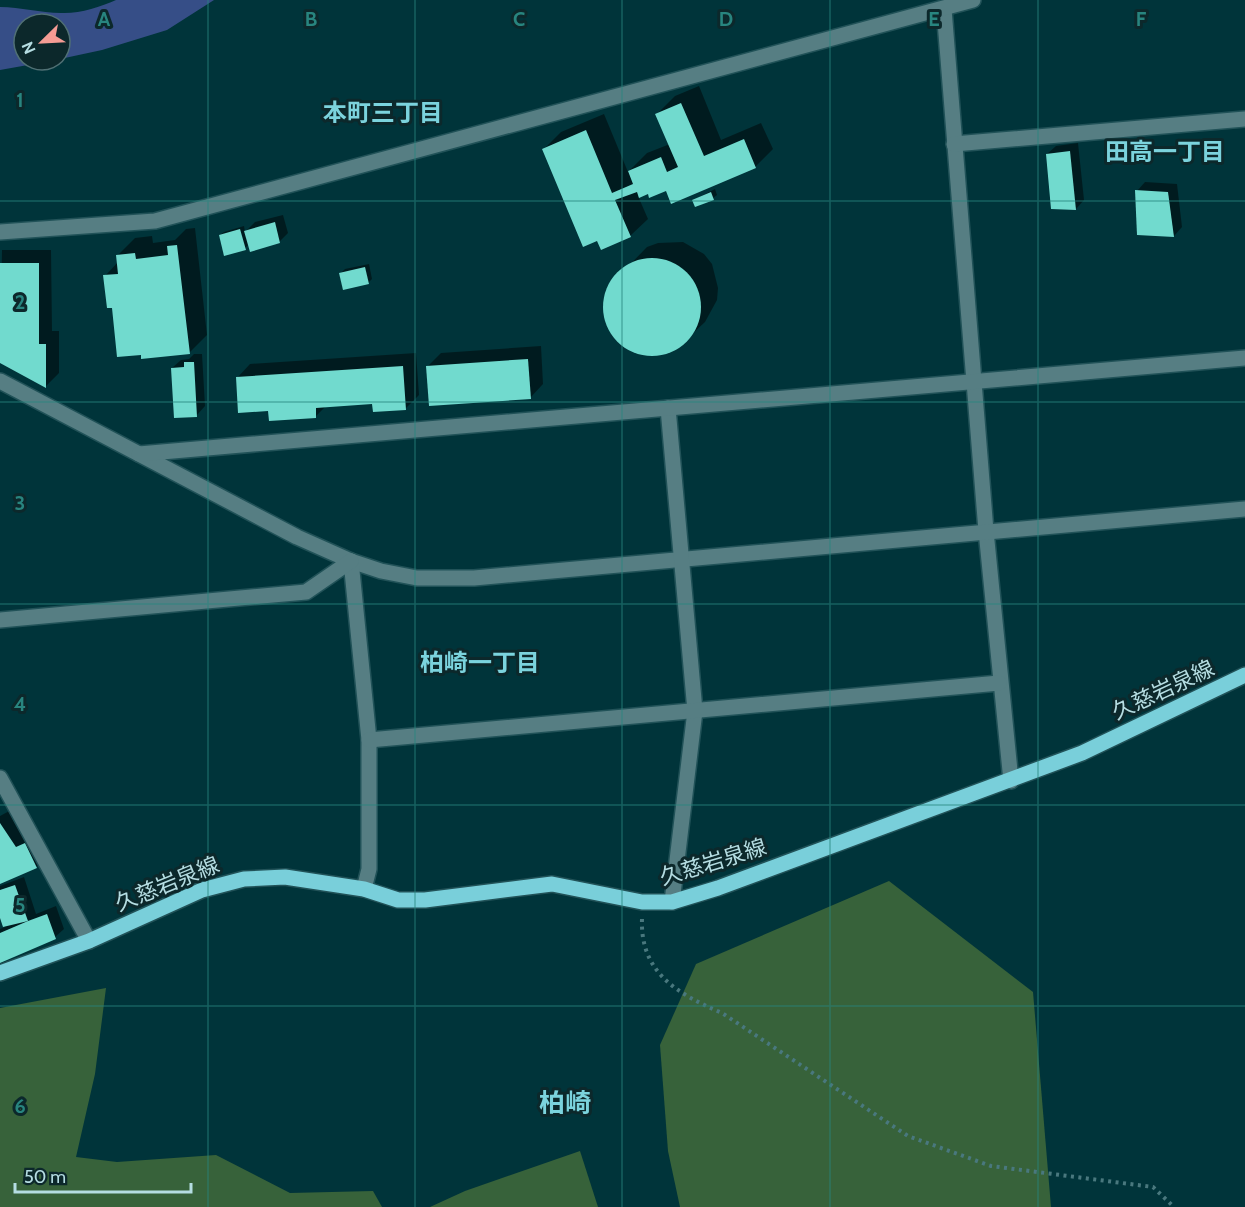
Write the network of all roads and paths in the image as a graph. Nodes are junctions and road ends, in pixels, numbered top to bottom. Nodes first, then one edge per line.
1 (973, 0) edge
2 (944, 9) junction
3 (1245, 119) edge
4 (954, 144) junction
5 (0, 232) edge
6 (1245, 358) edge
7 (0, 381) edge
8 (975, 382) junction
9 (668, 408) junction
10 (138, 454) junction
11 (1245, 509) edge
12 (986, 531) junction
13 (681, 559) junction
14 (351, 561) junction
15 (0, 620) edge
16 (1245, 675) edge
17 (999, 683) junction
18 (694, 711) junction
19 (369, 740) junction
20 (0, 778) edge
21 (1011, 781) junction
22 (364, 889) junction
23 (642, 902) junction
24 (672, 902) junction
25 (89, 941) junction
26 (0, 973) edge
27 (1174, 1207) edge

1 - 2 street
2 - 4 street
2 - 5 street
3 - 4 street
4 - 8 street
6 - 8 street
7 - 10 street
8 - 9 street
8 - 12 street
9 - 10 street
9 - 13 street
10 - 14 street
11 - 12 street
12 - 13 street
12 - 17 street
13 - 14 street
13 - 18 street
14 - 15 street
14 - 19 street
16 - 21 main road, 久慈岩泉線
17 - 18 street
17 - 21 street
18 - 19 street
18 - 24 street
19 - 22 street
20 - 25 street
21 - 24 main road, 久慈岩泉線
22 - 23 main road, 久慈岩泉線
22 - 25 main road, 久慈岩泉線
23 - 24 main road, 久慈岩泉線
23 - 27 path
25 - 26 main road, 久慈岩泉線

